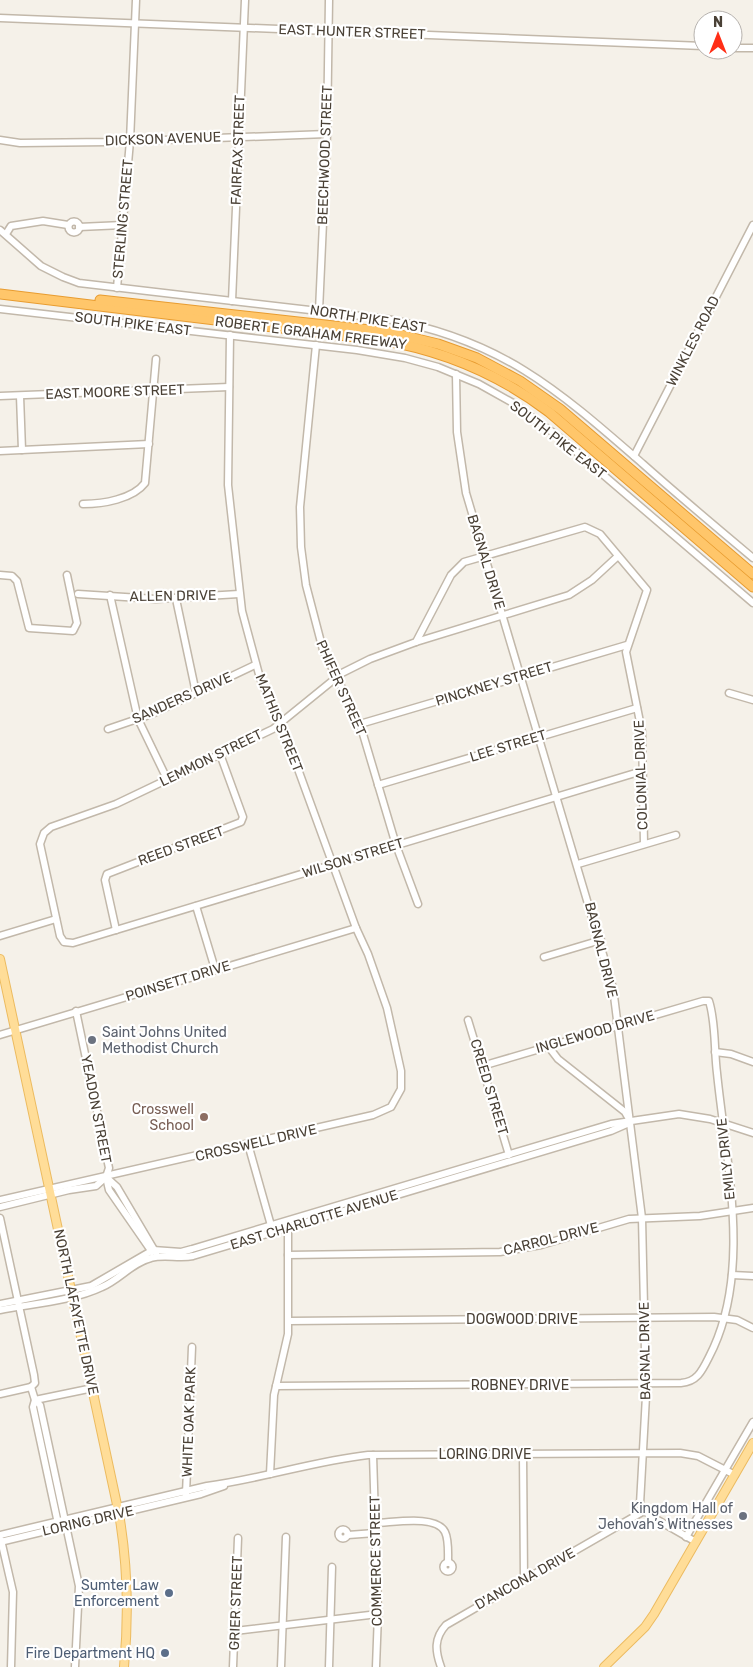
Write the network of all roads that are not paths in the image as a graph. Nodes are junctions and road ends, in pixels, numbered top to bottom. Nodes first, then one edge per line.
1 (136, 0) edge
2 (245, 0) edge
3 (329, 0) edge
4 (0, 18) edge
5 (135, 24) junction
6 (243, 28) junction
7 (329, 33) junction
8 (693, 46) edge
9 (327, 134) junction
10 (239, 136) junction
11 (0, 140) edge
12 (130, 141) junction
13 (123, 225) junction
14 (753, 225) edge
15 (3, 232) edge
16 (117, 288) junction
17 (0, 289) edge
18 (0, 294) edge
19 (232, 301) junction
20 (0, 309) edge
21 (319, 311) junction
22 (230, 335) junction
23 (316, 345) junction
24 (156, 359) dead end
25 (456, 374) junction
26 (229, 387) junction
27 (153, 390) junction
28 (0, 396) edge
29 (20, 396) junction
30 (149, 444) junction
31 (22, 450) junction
32 (0, 451) edge
33 (634, 456) junction
34 (83, 504) dead end
35 (485, 555) junction
36 (618, 556) junction
37 (753, 558) edge
38 (753, 574) edge
39 (0, 575) edge
40 (67, 575) dead end
41 (753, 586) edge
42 (78, 594) dead end
43 (239, 594) junction
44 (110, 595) junction
45 (176, 599) junction
46 (753, 603) edge
47 (503, 615) junction
48 (416, 642) junction
49 (627, 645) junction
50 (256, 665) junction
51 (336, 676) junction
52 (521, 676) junction
53 (196, 693) junction
54 (729, 694) dead end
55 (753, 700) edge
56 (637, 708) junction
57 (138, 719) junction
58 (280, 723) junction
59 (360, 724) junction
60 (108, 729) dead end
61 (539, 737) junction
62 (220, 754) junction
63 (642, 772) junction
64 (167, 779) junction
65 (378, 785) junction
66 (558, 797) junction
67 (676, 835) dead end
68 (644, 844) junction
69 (396, 845) junction
70 (333, 864) junction
71 (578, 864) junction
72 (418, 904) dead end
73 (196, 906) junction
74 (56, 919) junction
75 (356, 928) junction
76 (116, 930) junction
77 (0, 936) edge
78 (601, 940) junction
79 (544, 957) dead end
80 (0, 959) edge
81 (215, 969) junction
82 (708, 1000) joint
83 (76, 1012) junction
84 (468, 1020) dead end
85 (618, 1026) junction
86 (15, 1030) junction
87 (0, 1034) edge
88 (548, 1046) junction
89 (715, 1052) junction
90 (753, 1062) edge
91 (482, 1066) junction
92 (399, 1096) joint
93 (631, 1122) junction
94 (723, 1122) junction
95 (753, 1133) edge
96 (248, 1144) junction
97 (509, 1155) junction
98 (106, 1177) junction
99 (50, 1192) junction
100 (0, 1200) edge
101 (0, 1207) edge
102 (753, 1208) edge
103 (732, 1212) junction
104 (0, 1218) edge
105 (642, 1218) junction
106 (288, 1228) junction
107 (272, 1229) junction
108 (153, 1250) junction
109 (288, 1255) junction
110 (156, 1257) junction
111 (732, 1275) junction
112 (753, 1276) edge
113 (72, 1293) junction
114 (18, 1303) junction
115 (0, 1304) edge
116 (0, 1310) edge
117 (645, 1318) junction
118 (726, 1318) junction
119 (289, 1321) junction
120 (753, 1328) edge
121 (192, 1347) dead end
122 (646, 1384) junction
123 (276, 1386) junction
124 (32, 1387) junction
125 (93, 1388) junction
126 (0, 1394) edge
127 (35, 1400) junction
128 (753, 1422) edge
129 (753, 1443) edge
130 (643, 1453) junction
131 (523, 1454) junction
132 (373, 1455) junction
133 (725, 1470) junction
134 (270, 1474) junction
135 (735, 1475) junction
136 (186, 1494) junction
137 (119, 1510) junction
138 (644, 1510) junction
139 (62, 1524) junction
140 (375, 1524) junction
141 (375, 1533) junction
142 (348, 1535) dead end
143 (286, 1537) dead end
144 (686, 1537) junction
145 (0, 1538) edge
146 (238, 1538) dead end
147 (696, 1542) junction
148 (448, 1563) dead end
149 (332, 1567) dead end
150 (524, 1580) junction
151 (378, 1614) junction
152 (330, 1620) junction
153 (283, 1625) junction
154 (235, 1631) junction
155 (12, 1667) edge
156 (75, 1667) edge
157 (124, 1667) edge
158 (233, 1667) edge
159 (281, 1667) edge
160 (328, 1667) edge
161 (376, 1667) edge
162 (441, 1667) edge
163 (604, 1667) edge

1 - 5 street, STERLING STREET
2 - 6 street, FAIRFAX STREET
3 - 7 street, BEECHWOOD STREET
4 - 5 street, EAST HUNTER STREET
5 - 6 street, EAST HUNTER STREET
5 - 12 street, STERLING STREET
6 - 7 street, EAST HUNTER STREET
6 - 10 street, FAIRFAX STREET
7 - 8 street, EAST HUNTER STREET
7 - 9 street, BEECHWOOD STREET
9 - 10 street, DICKSON AVENUE
9 - 21 street, BEECHWOOD STREET
10 - 12 street, DICKSON AVENUE
10 - 19 street, FAIRFAX STREET
11 - 12 street, DICKSON AVENUE
12 - 13 street, STERLING STREET
13 - 15 street
13 - 16 street, STERLING STREET
14 - 33 street, WINKLES ROAD
15 - 16 street, NORTH PIKE EAST
16 - 19 street, NORTH PIKE EAST
17 - 38 highway, ROBERT E GRAHAM FREEWAY
18 - 41 highway, ROBERT E GRAHAM FREEWAY
19 - 21 street, NORTH PIKE EAST
20 - 22 street, SOUTH PIKE EAST
21 - 33 street, NORTH PIKE EAST
22 - 23 street, SOUTH PIKE EAST
22 - 26 street, MATHIS STREET
23 - 25 street, SOUTH PIKE EAST
23 - 51 street, PHIFER STREET
24 - 27 street
25 - 35 street, BAGNAL DRIVE
25 - 46 street, SOUTH PIKE EAST
26 - 27 street, EAST MOORE STREET
26 - 43 street, MATHIS STREET
27 - 29 street, EAST MOORE STREET
27 - 30 street
28 - 29 street, EAST MOORE STREET
29 - 31 street
30 - 31 street
30 - 34 street
31 - 32 street
33 - 37 street, NORTH PIKE EAST
35 - 36 street
35 - 47 street, BAGNAL DRIVE
35 - 48 street
36 - 47 street, LEMMON STREET
36 - 49 street, COLONIAL DRIVE
39 - 40 street
42 - 44 street, ALLEN DRIVE
43 - 45 street, ALLEN DRIVE
43 - 50 street, MATHIS STREET
44 - 45 street, ALLEN DRIVE
44 - 57 street
45 - 53 street
47 - 48 street, LEMMON STREET
47 - 52 street, BAGNAL DRIVE
48 - 51 street, LEMMON STREET
49 - 52 street, PINCKNEY STREET
49 - 56 street, COLONIAL DRIVE
50 - 53 street, SANDERS DRIVE
50 - 58 street, MATHIS STREET
51 - 58 street, LEMMON STREET
51 - 59 street, PHIFER STREET
52 - 59 street, PINCKNEY STREET
52 - 61 street, BAGNAL DRIVE
53 - 57 street, SANDERS DRIVE
54 - 55 street
56 - 61 street, LEE STREET
56 - 63 street, COLONIAL DRIVE
57 - 60 street, SANDERS DRIVE
57 - 64 street
58 - 62 street, LEMMON STREET
58 - 70 street, MATHIS STREET
59 - 65 street, PHIFER STREET
61 - 65 street, LEE STREET
61 - 66 street, BAGNAL DRIVE
62 - 64 street, LEMMON STREET
62 - 76 street, REED STREET
63 - 66 street, WILSON STREET
63 - 68 street, COLONIAL DRIVE
64 - 74 street, LEMMON STREET
65 - 69 street, PHIFER STREET
66 - 69 street, WILSON STREET
66 - 71 street, BAGNAL DRIVE
67 - 68 street
68 - 71 street
69 - 70 street, WILSON STREET
69 - 72 street, PHIFER STREET
70 - 73 street, WILSON STREET
70 - 75 street, MATHIS STREET
71 - 78 street, BAGNAL DRIVE
73 - 76 street, WILSON STREET
73 - 81 street
74 - 76 street, WILSON STREET
74 - 77 street
75 - 81 street, POINSETT DRIVE
75 - 92 street, MATHIS STREET
78 - 79 street
78 - 85 street, BAGNAL DRIVE
80 - 86 main road, NORTH LAFAYETTE DRIVE
81 - 83 street, POINSETT DRIVE
82 - 85 street, INGLEWOOD DRIVE
82 - 89 street, EMILY DRIVE
83 - 86 street, POINSETT DRIVE
83 - 98 street, YEADON STREET
84 - 91 street, CREED STREET
85 - 88 street, INGLEWOOD DRIVE
85 - 93 street, BAGNAL DRIVE
86 - 87 street, POINSETT DRIVE
86 - 99 main road, NORTH LAFAYETTE DRIVE
88 - 91 street, INGLEWOOD DRIVE
88 - 93 street
89 - 90 street
89 - 94 street, EMILY DRIVE
91 - 97 street, CREED STREET
92 - 96 street, CROSSWELL DRIVE
93 - 94 street, EAST CHARLOTTE AVENUE
93 - 97 street, EAST CHARLOTTE AVENUE
93 - 105 street, BAGNAL DRIVE
93 - 106 street, EAST CHARLOTTE AVENUE
94 - 95 street, EAST CHARLOTTE AVENUE
94 - 103 street, EMILY DRIVE
96 - 98 street, CROSSWELL DRIVE
96 - 107 street
97 - 107 street, EAST CHARLOTTE AVENUE
98 - 99 street, CROSSWELL DRIVE
98 - 108 street, YEADON STREET
99 - 100 street, CROSSWELL DRIVE
99 - 101 street, CROSSWELL DRIVE
99 - 113 main road, NORTH LAFAYETTE DRIVE
102 - 103 street, CARROL DRIVE
103 - 105 street, CARROL DRIVE
103 - 111 street, EMILY DRIVE
104 - 114 street
105 - 109 street, CARROL DRIVE
105 - 117 street, BAGNAL DRIVE
106 - 107 street, EAST CHARLOTTE AVENUE
106 - 109 street
107 - 108 street, EAST CHARLOTTE AVENUE
107 - 110 street, EAST CHARLOTTE AVENUE
108 - 110 street
108 - 113 street, EAST CHARLOTTE AVENUE
109 - 119 street
110 - 113 street, EAST CHARLOTTE AVENUE
111 - 112 street
111 - 118 street, EMILY DRIVE
113 - 114 street, EAST CHARLOTTE AVENUE
113 - 125 main road, NORTH LAFAYETTE DRIVE
114 - 115 street, EAST CHARLOTTE AVENUE
114 - 116 street, EAST CHARLOTTE AVENUE
114 - 124 street
117 - 118 street, DOGWOOD DRIVE
117 - 119 street, DOGWOOD DRIVE
117 - 122 street, BAGNAL DRIVE
118 - 120 street, DOGWOOD DRIVE
118 - 122 street, ROBNEY DRIVE
119 - 123 street
121 - 136 street, WHITE OAK PARK
122 - 123 street, ROBNEY DRIVE
122 - 130 street, BAGNAL DRIVE
123 - 134 street
124 - 126 street
124 - 127 street
125 - 127 street
125 - 137 main road, NORTH LAFAYETTE DRIVE
127 - 139 street
128 - 133 street
129 - 135 main road
130 - 131 street, LORING DRIVE
130 - 133 street, LORING DRIVE
130 - 138 street, BAGNAL DRIVE
131 - 132 street, LORING DRIVE
131 - 150 street
132 - 134 street, LORING DRIVE
132 - 140 street, COMMERCE STREET
133 - 135 street, LORING DRIVE
133 - 144 street
134 - 136 street, LORING DRIVE
135 - 147 main road
136 - 137 street, LORING DRIVE
137 - 139 street, LORING DRIVE
137 - 157 main road, NORTH LAFAYETTE DRIVE
138 - 144 street
138 - 150 street, D'ANCONA DRIVE
139 - 145 street, LORING DRIVE
139 - 156 street
140 - 141 street, COMMERCE STREET
140 - 148 street
141 - 142 street
141 - 151 street, COMMERCE STREET
143 - 153 street
144 - 147 street
145 - 155 street
146 - 154 street, GRIER STREET
147 - 163 main road
149 - 152 street
150 - 162 street, D'ANCONA DRIVE
151 - 152 street
151 - 161 street, COMMERCE STREET
152 - 153 street
152 - 160 street
153 - 154 street
153 - 159 street
154 - 158 street, GRIER STREET

